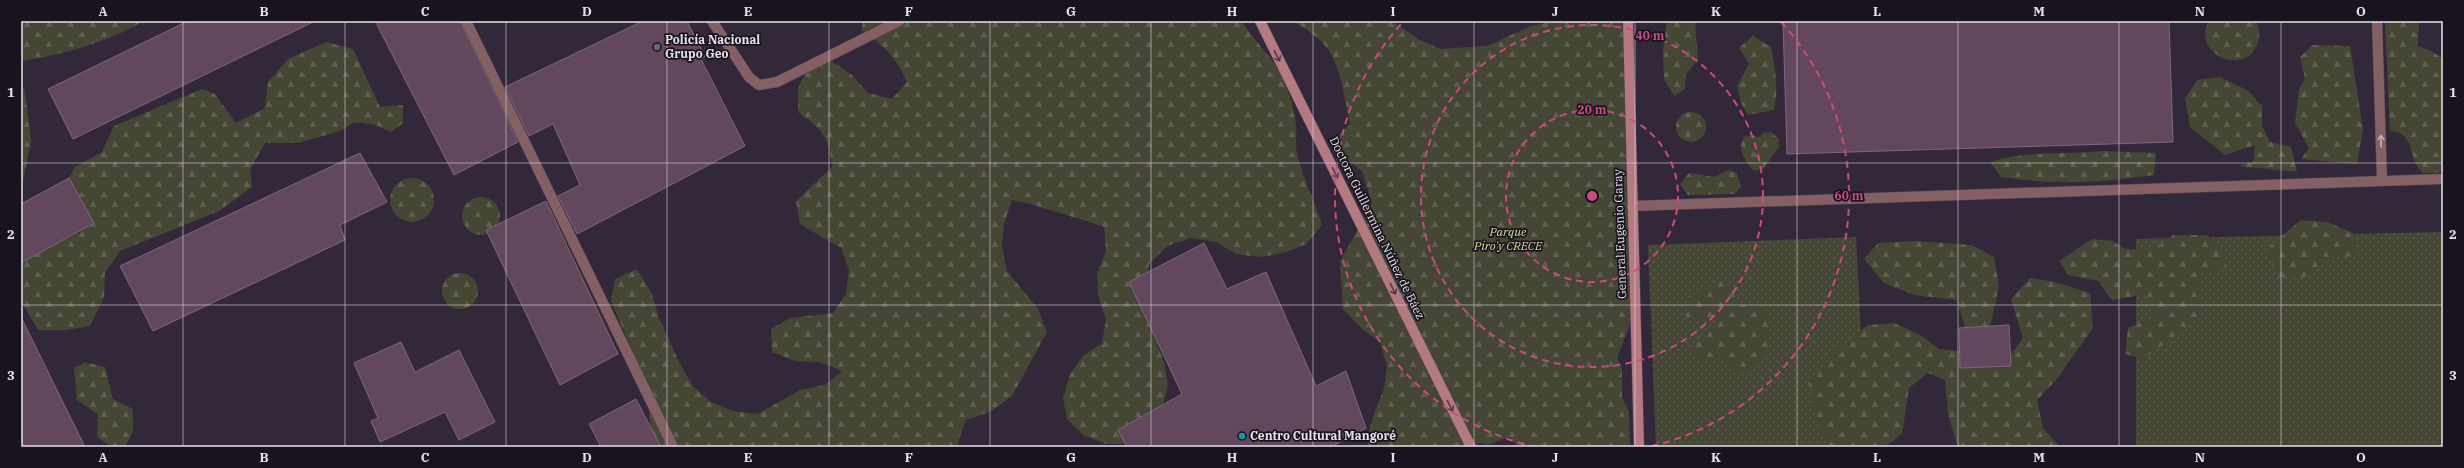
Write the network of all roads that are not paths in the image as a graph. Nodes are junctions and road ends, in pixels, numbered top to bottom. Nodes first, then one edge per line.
1 (466, 21) edge
2 (712, 21) edge
3 (899, 21) edge
4 (1260, 21) edge
5 (1628, 21) edge
6 (2377, 21) edge
7 (2443, 179) edge
8 (2382, 180) junction
9 (1632, 206) junction
10 (673, 447) edge
11 (1471, 447) edge
12 (1639, 447) edge

1 - 10 street
2 - 3 street
4 -> 11 street, Doctora Guillermina Núñez de Báez
5 - 9 street, General Eugenio Garay
8 -> 6 street
7 - 8 street
8 - 9 street
9 - 12 street, General Eugenio Garay

